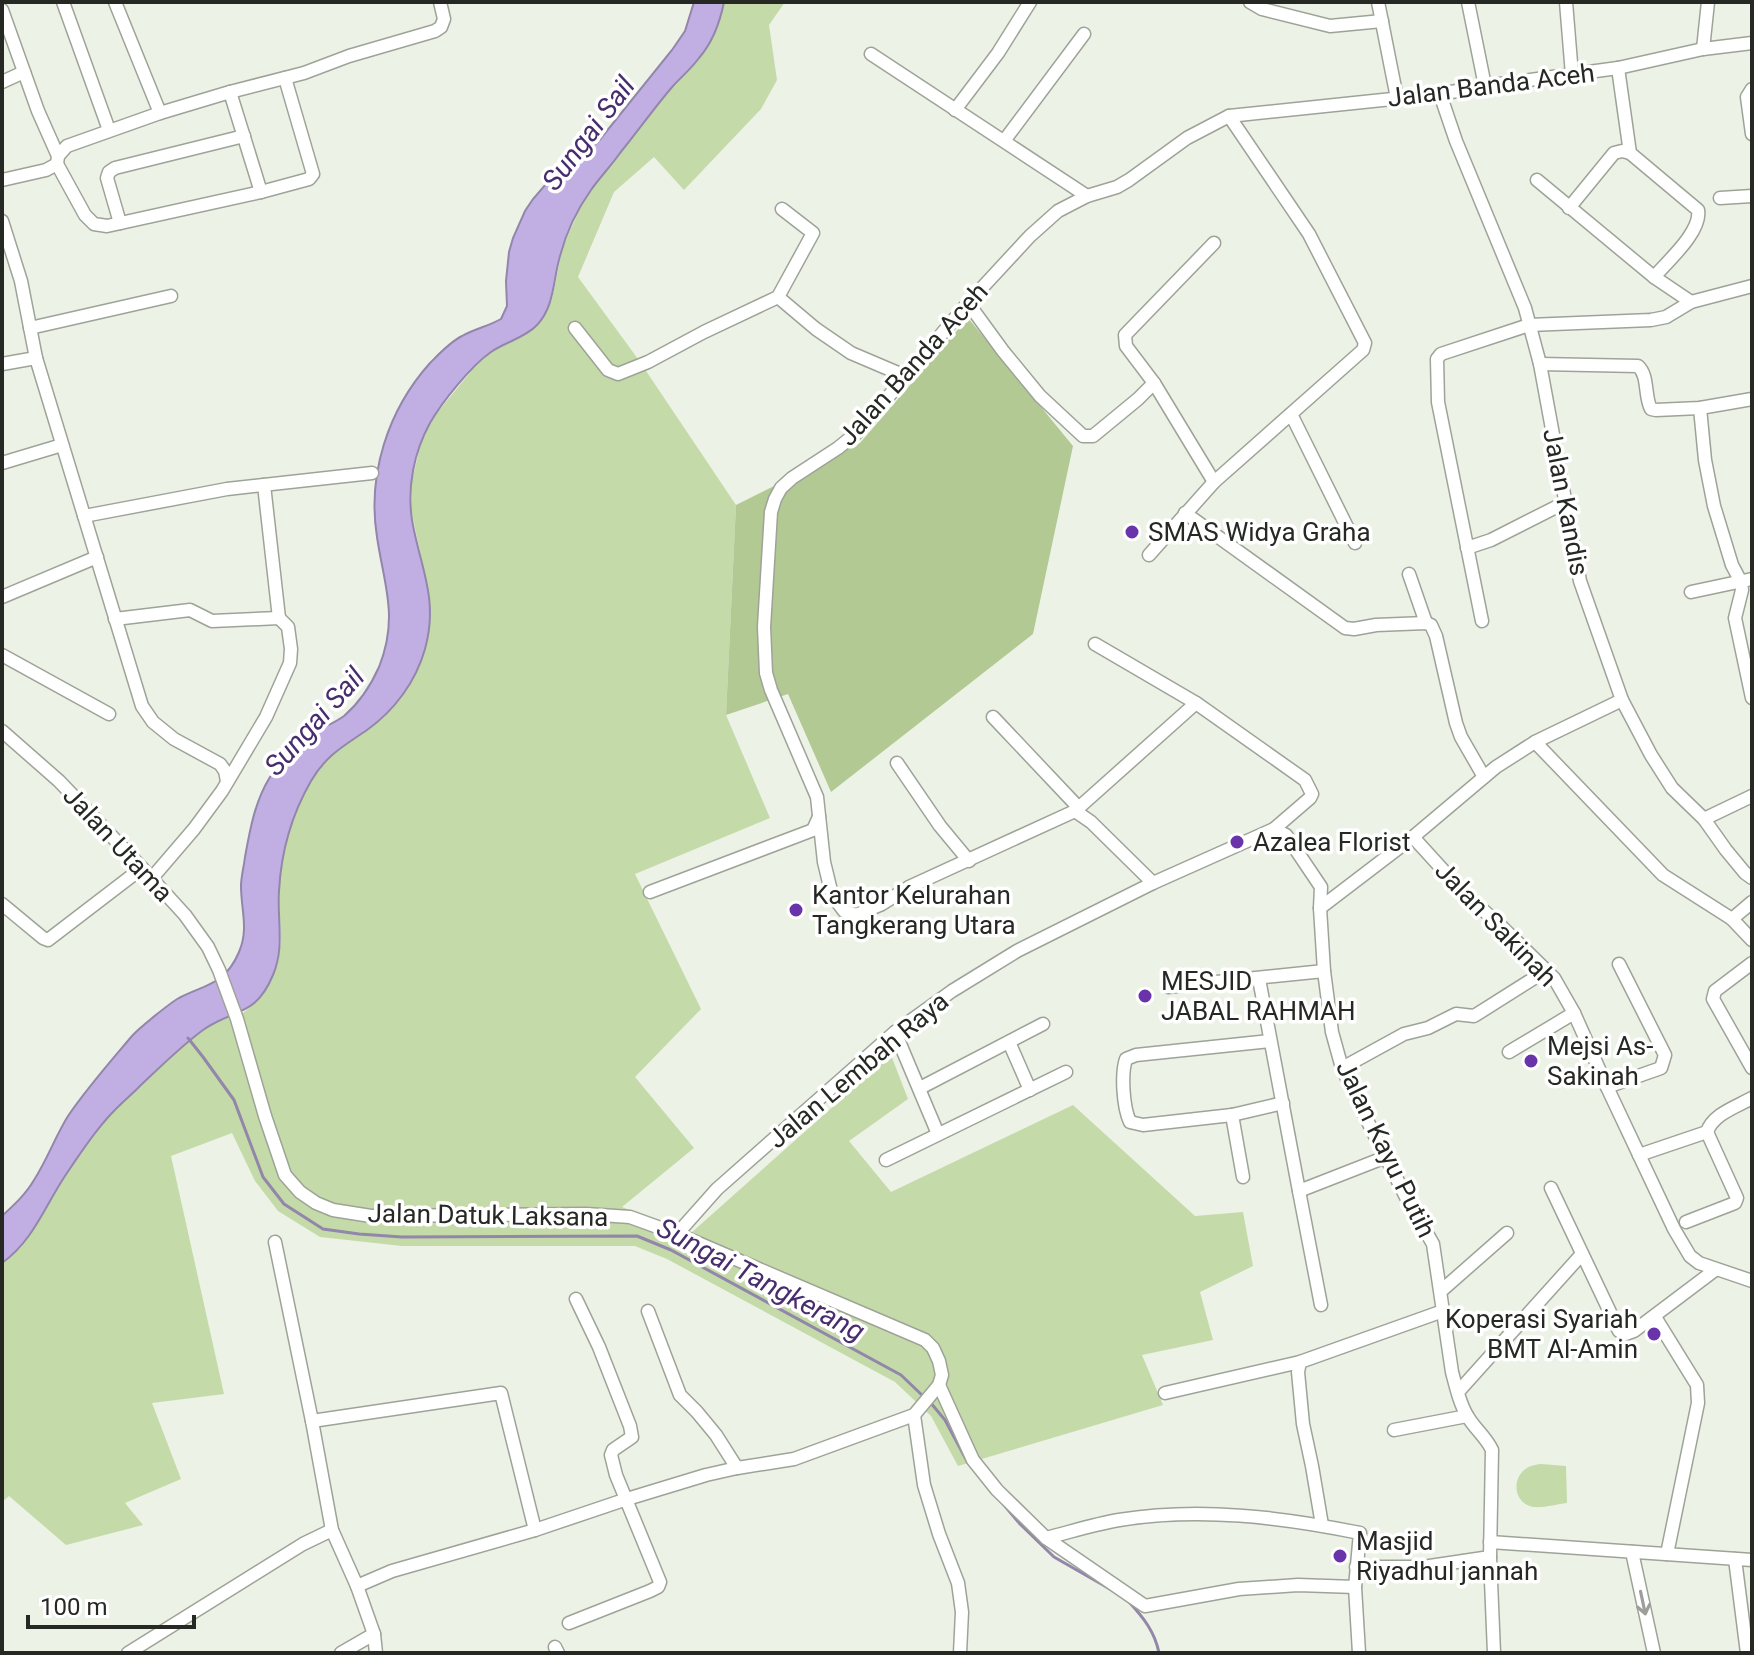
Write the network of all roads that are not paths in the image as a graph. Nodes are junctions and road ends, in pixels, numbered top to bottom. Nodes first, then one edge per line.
1 (63, 2) edge
2 (115, 2) edge
3 (440, 2) edge
4 (1030, 2) edge
5 (1250, 2) edge
6 (1378, 2) edge
7 (1468, 2) edge
8 (1566, 2) edge
9 (1708, 2) edge
10 (2, 10) edge
11 (1382, 21) junction
12 (1084, 34) dead end
13 (1752, 43) edge
14 (1703, 49) junction
15 (871, 54) dead end
16 (1618, 68) junction
17 (24, 72) junction
18 (1572, 75) junction
19 (285, 78) junction
20 (2, 82) edge
21 (1485, 86) junction
22 (1752, 89) edge
23 (230, 92) junction
24 (1440, 94) junction
25 (1397, 98) junction
26 (955, 110) junction
27 (160, 113) junction
28 (1229, 116) junction
29 (109, 130) junction
30 (1752, 134) edge
31 (244, 136) junction
32 (1004, 141) junction
33 (1630, 153) junction
34 (57, 160) junction
35 (2, 180) edge
36 (1537, 180) dead end
37 (261, 192) junction
38 (1087, 196) junction
39 (1752, 196) edge
40 (1720, 198) dead end
41 (1569, 208) junction
42 (782, 209) dead end
43 (2, 221) edge
44 (120, 223) junction
45 (1214, 243) dead end
46 (1654, 277) junction
47 (1752, 286) edge
48 (171, 296) dead end
49 (778, 297) junction
50 (1691, 302) junction
51 (968, 303) junction
52 (1529, 325) junction
53 (30, 328) junction
54 (575, 328) dead end
55 (36, 358) junction
56 (2, 364) edge
57 (1540, 364) junction
58 (905, 376) junction
59 (1154, 383) junction
60 (1752, 399) edge
61 (1700, 408) junction
62 (1291, 414) junction
63 (62, 445) junction
64 (2, 463) edge
65 (372, 473) dead end
66 (1214, 482) junction
67 (264, 485) junction
68 (1566, 502) junction
69 (1185, 513) junction
70 (84, 516) junction
71 (1355, 543) dead end
72 (1467, 548) junction
73 (1149, 555) dead end
74 (97, 557) junction
75 (1409, 574) dead end
76 (1747, 580) edge
77 (1691, 592) dead end
78 (2, 597) edge
79 (279, 618) junction
80 (115, 619) junction
81 (1482, 621) dead end
82 (1426, 623) junction
83 (1095, 644) dead end
84 (2, 655) edge
85 (1752, 698) edge
86 (1622, 700) junction
87 (1196, 703) junction
88 (109, 714) dead end
89 (993, 717) dead end
90 (2, 731) edge
91 (1535, 742) junction
92 (897, 763) dead end
93 (1484, 777) junction
94 (227, 781) junction
95 (1752, 796) edge
96 (1077, 810) junction
97 (819, 816) junction
98 (1704, 819) junction
99 (1274, 829) junction
100 (1413, 837) junction
101 (969, 861) junction
102 (147, 873) junction
103 (1752, 878) edge
104 (1153, 883) junction
105 (650, 892) dead end
106 (1752, 902) edge
107 (2, 904) edge
108 (1320, 908) junction
109 (1732, 919) junction
110 (1752, 940) edge
111 (1752, 963) edge
112 (1619, 964) dead end
113 (1547, 970) junction
114 (1324, 971) junction
115 (1259, 979) junction
116 (1168, 987) dead end
117 (1574, 1013) junction
118 (237, 1019) joint
119 (1043, 1024) dead end
120 (895, 1032) junction
121 (1270, 1041) junction
122 (1009, 1042) junction
123 (1509, 1052) dead end
124 (1342, 1068) junction
125 (1752, 1068) edge
126 (1066, 1072) dead end
127 (1607, 1087) junction
128 (920, 1088) junction
129 (1030, 1090) junction
130 (1752, 1098) edge
131 (1283, 1103) junction
132 (1232, 1115) junction
133 (1707, 1132) junction
134 (938, 1134) junction
135 (1639, 1155) junction
136 (1386, 1157) junction
137 (886, 1160) dead end
138 (1243, 1177) dead end
139 (1551, 1188) dead end
140 (1299, 1191) junction
141 (1686, 1222) dead end
142 (1507, 1233) dead end
143 (677, 1234) junction
144 (275, 1242) dead end
145 (1582, 1254) junction
146 (1715, 1270) junction
147 (1752, 1281) edge
148 (1441, 1291) junction
149 (576, 1299) dead end
150 (1321, 1305) dead end
151 (648, 1311) dead end
152 (1443, 1311) junction
153 (1655, 1317) junction
154 (1300, 1362) junction
155 (935, 1389) junction
156 (1458, 1392) junction
157 (1165, 1393) dead end
158 (915, 1414) junction
159 (1467, 1416) junction
160 (312, 1421) junction
161 (1394, 1430) dead end
162 (737, 1468) junction
163 (627, 1499) junction
164 (1322, 1525) junction
165 (332, 1530) junction
166 (535, 1530) junction
167 (1046, 1538) junction
168 (1490, 1542) junction
169 (1632, 1552) junction
170 (1667, 1554) junction
171 (1490, 1557) junction
172 (1735, 1559) junction
173 (1752, 1560) edge
174 (1356, 1567) junction
175 (357, 1586) junction
176 (1355, 1587) junction
177 (569, 1623) dead end
178 (374, 1634) junction
179 (128, 1653) edge
180 (341, 1653) edge
181 (376, 1653) edge
182 (960, 1653) edge
183 (1359, 1653) edge
184 (1494, 1653) edge
185 (1654, 1653) edge
186 (1747, 1653) edge

1 - 29 street
2 - 27 street
3 - 19 street
4 - 26 street
5 - 11 street
6 - 11 street
7 - 21 street
8 - 18 street
9 - 14 street
10 - 17 street
11 - 25 street
12 - 32 street
13 - 14 street, Jalan Banda Aceh
14 - 16 street, Jalan Banda Aceh
15 - 26 street
16 - 18 street, Jalan Banda Aceh
16 - 33 street
17 - 20 street
17 - 34 street
18 - 21 street, Jalan Banda Aceh
19 - 23 street
19 - 37 street
21 - 24 street, Jalan Banda Aceh
22 - 30 street
23 - 27 street
23 - 31 street
24 - 25 street, Jalan Banda Aceh
24 - 52 street, Jalan Kandis
25 - 28 street, Jalan Banda Aceh
26 - 32 street
27 - 29 street
28 - 38 street, Jalan Banda Aceh
28 - 62 street
29 - 34 street
31 - 37 street
31 - 44 street
32 - 38 street
33 - 41 street
33 - 46 street
34 - 35 street
34 - 44 street
36 - 41 street
37 - 44 street
38 - 51 street, Jalan Banda Aceh
39 - 40 street
41 - 46 street
42 - 49 street
43 - 53 street
45 - 59 street
46 - 50 street
47 - 50 street
48 - 53 street
49 - 54 street
49 - 58 street
50 - 52 street
51 - 58 street, Jalan Banda Aceh
51 - 59 street
52 - 57 street, Jalan Kandis
52 - 72 street
53 - 55 street
55 - 56 street
55 - 63 street
57 - 61 street
57 - 68 street, Jalan Kandis
58 - 97 street, Jalan Banda Aceh
59 - 66 street
60 - 61 street
61 - 76 street
62 - 66 street
62 - 71 street
63 - 64 street
63 - 70 street
65 - 67 street
66 - 69 street
67 - 70 street
67 - 79 street
68 - 72 street
68 - 86 street, Jalan Kandis
69 - 73 street
69 - 82 street
70 - 74 street
72 - 81 street
74 - 78 street
74 - 80 street
75 - 82 street
76 - 77 street
76 - 85 street
79 - 80 street
79 - 94 street
80 - 94 street
82 - 93 street
83 - 87 street
84 - 88 street
86 - 91 street
86 - 98 street, Jalan Kandis
87 - 96 street, Jalan Banda Aceh
87 - 99 street, Jalan Lembah Raya
89 - 96 street
90 - 102 street, Jalan Utama
91 - 93 street
91 - 109 street
92 - 101 street
93 - 100 street
94 - 102 street
95 - 98 street
96 - 101 street, Jalan Banda Aceh
96 - 104 street
97 - 101 street, Jalan Banda Aceh
97 - 105 street
98 - 103 street, Jalan Kandis
99 - 104 street, Jalan Lembah Raya
99 - 108 street
100 - 108 street
100 - 113 street, Jalan Sakinah
102 - 107 street
102 - 118 street, Jalan Utama
104 - 120 street, Jalan Lembah Raya
106 - 109 street
108 - 114 street, Jalan Kayu Putih
109 - 110 street
111 - 125 street
112 - 127 street
113 - 117 street, Jalan Sakinah
113 - 124 street
114 - 115 street
114 - 124 street, Jalan Kayu Putih
115 - 116 street
115 - 121 street
117 - 123 street
117 - 127 street, Jalan Sakinah
118 - 143 street, Jalan Datuk Laksana
119 - 122 street
120 - 128 street
120 - 143 street, Jalan Lembah Raya
121 - 131 street
121 - 132 street
122 - 128 street
122 - 129 street
124 - 136 street, Jalan Kayu Putih
126 - 129 street
127 - 135 street, Jalan Sakinah
128 - 134 street
129 - 134 street
130 - 133 street
131 - 132 street
131 - 140 street
132 - 138 street
133 - 135 street
133 - 141 street
134 - 137 street
135 - 146 street, Jalan Sakinah
136 - 140 street
136 - 148 street, Jalan Kayu Putih
139 - 145 street
140 - 150 street
142 - 148 street
143 - 155 street, Jalan Datuk Laksana
144 - 160 street
145 - 153 street
145 - 156 street
146 - 147 street, Jalan Sakinah
146 - 153 street
148 - 152 street, Jalan Kayu Putih
149 - 163 street
151 - 162 street
152 - 154 street
152 - 156 street, Jalan Kayu Putih
153 - 170 street
154 - 157 street
154 - 164 street
155 - 158 street
155 - 167 street, Jalan Datuk Laksana
156 - 159 street, Jalan Kayu Putih
158 - 162 street
158 - 182 street
159 - 161 street
159 - 168 street, Jalan Kayu Putih
160 - 165 street
160 - 166 street
162 - 163 street
163 - 166 street
163 - 177 street
164 - 167 street
164 - 174 street
165 - 175 street
165 - 179 street
166 - 175 street
167 - 176 street, Jalan Datuk Laksana
168 - 169 street
168 - 171 street, Jalan Kayu Putih
169 - 170 street
169 -> 185 street
170 - 172 street
171 - 174 street
171 - 184 street, Jalan Kayu Putih
172 - 173 street
172 - 186 street
174 - 176 street
175 - 178 street
176 - 183 street
178 - 180 street
178 - 181 street

